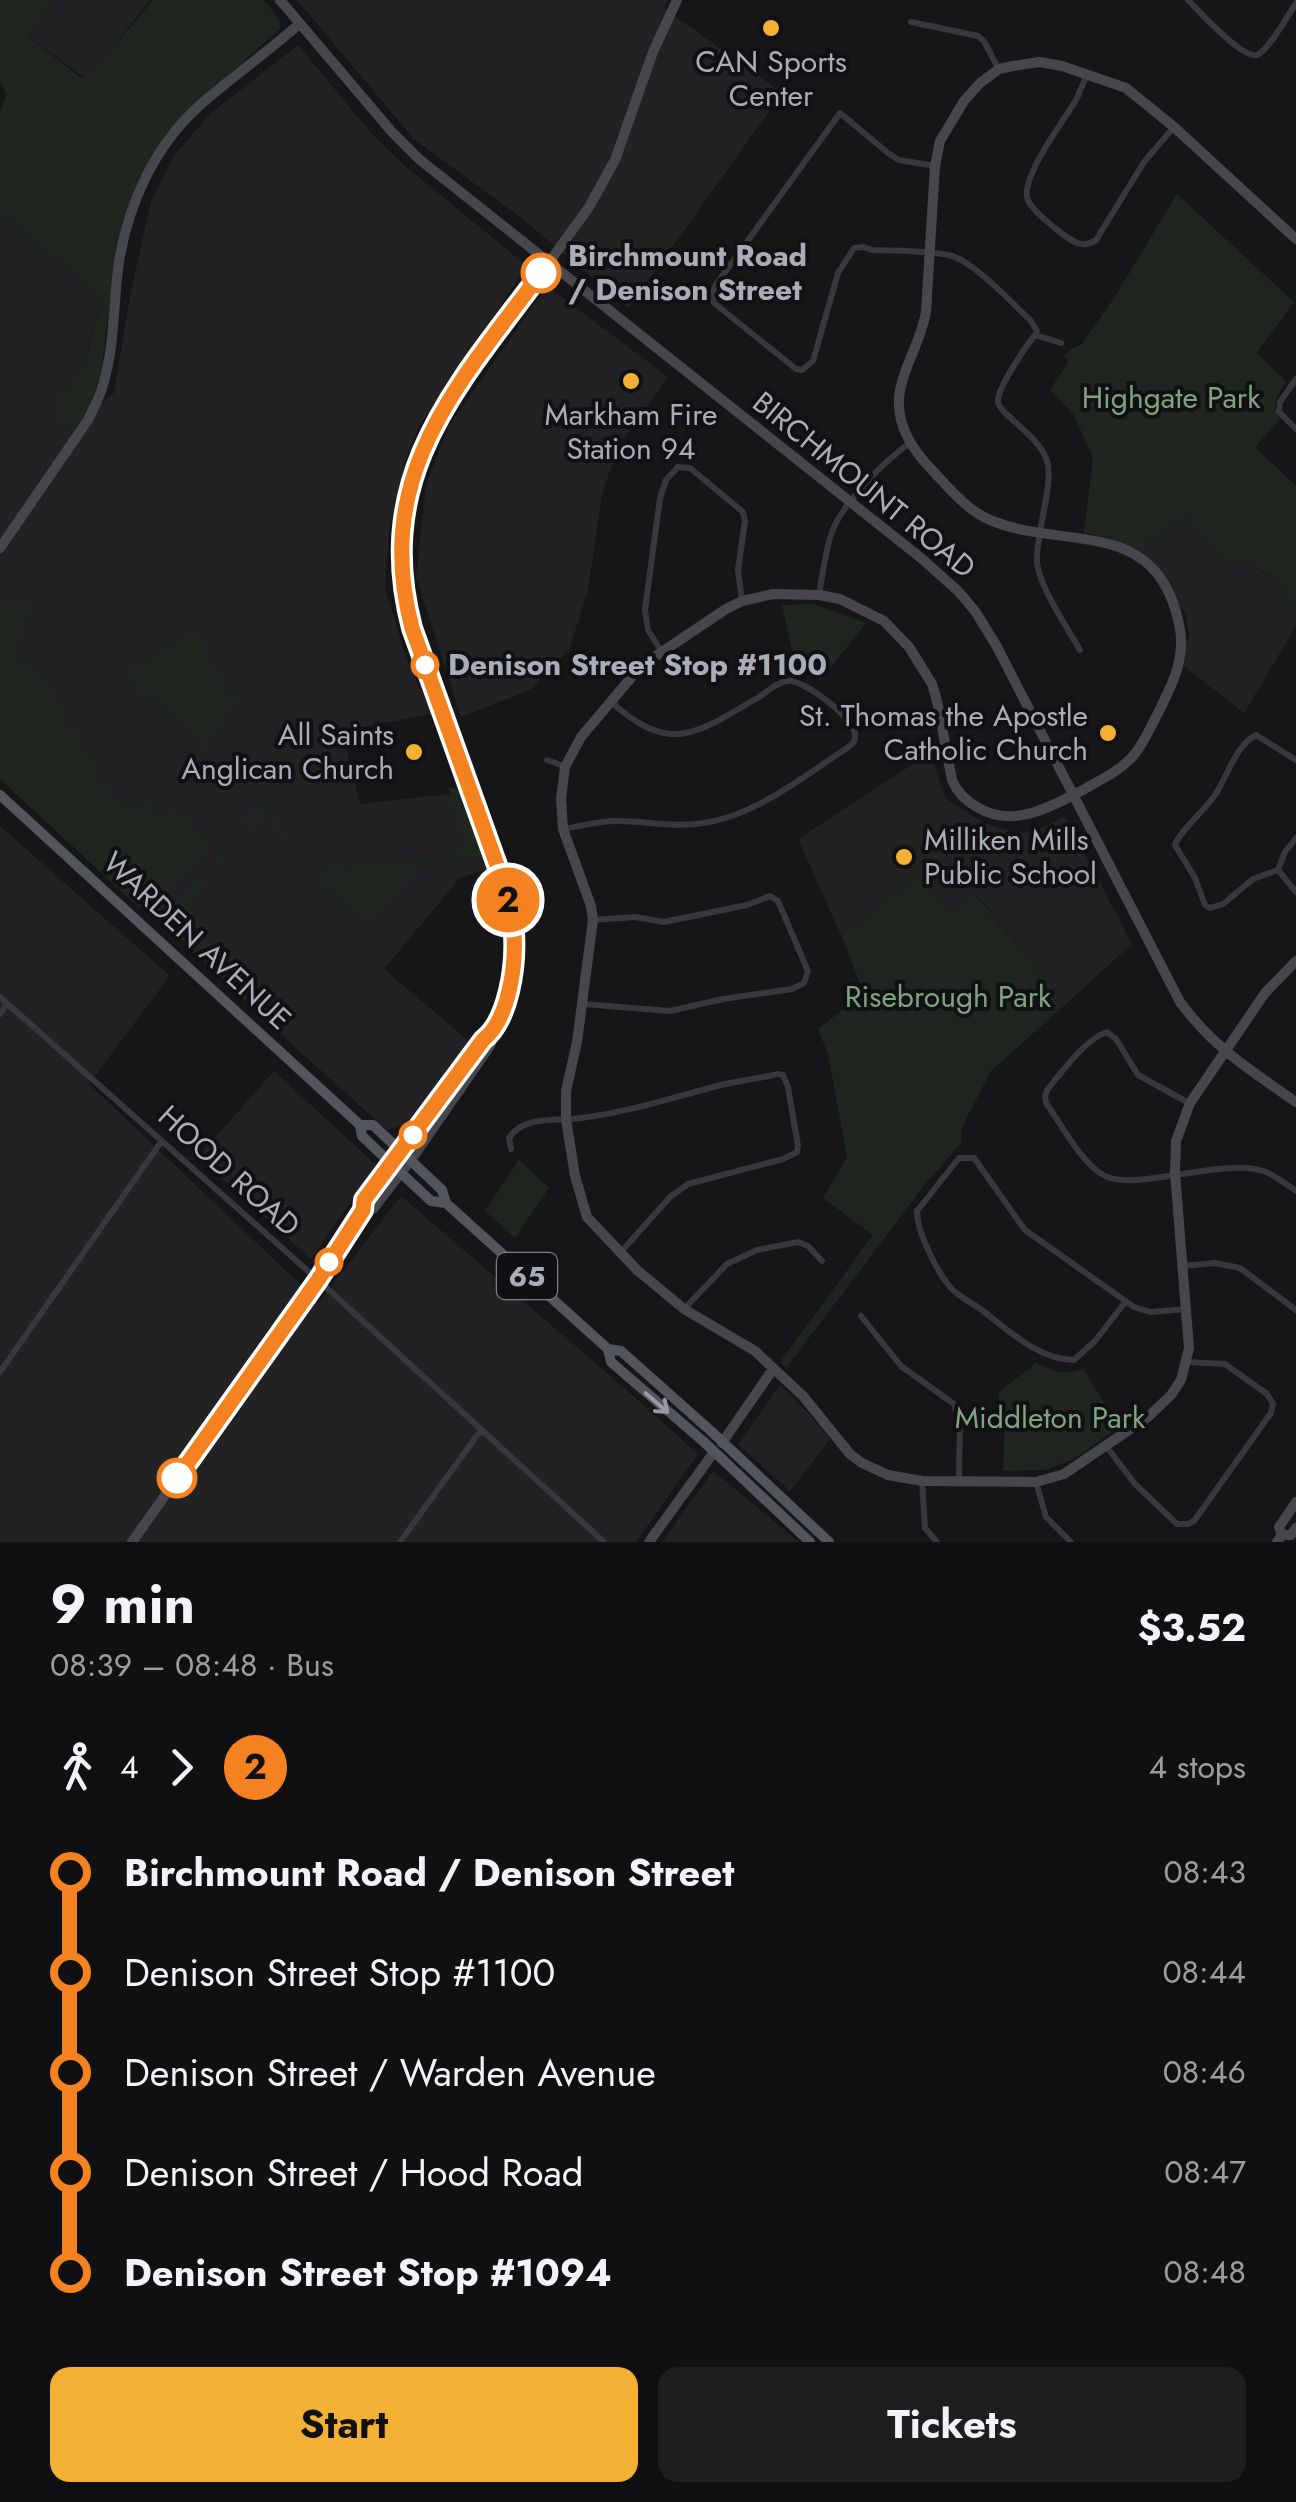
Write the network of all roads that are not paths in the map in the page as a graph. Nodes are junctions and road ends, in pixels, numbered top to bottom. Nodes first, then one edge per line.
1 (280, 0) edge
2 (677, 0) edge
3 (1189, 0) edge
4 (1296, 3) edge
5 (911, 22) dead end
6 (299, 24) junction
7 (999, 70) junction
8 (1087, 74) junction
9 (1174, 126) junction
10 (935, 166) junction
11 (1296, 240) edge
12 (929, 252) junction
13 (550, 262) junction
14 (1035, 335) junction
15 (1061, 343) dead end
16 (1296, 378) edge
17 (1296, 429) edge
18 (910, 443) junction
19 (850, 504) junction
20 (1040, 535) junction
21 (0, 548) edge
22 (819, 595) junction
23 (742, 601) junction
24 (1080, 650) dead end
25 (661, 651) junction
26 (611, 702) junction
27 (547, 760) dead end
28 (1296, 760) edge
29 (565, 766) junction
30 (0, 795) edge
31 (1074, 795) junction
32 (563, 829) junction
33 (1296, 838) edge
34 (1278, 870) junction
35 (1296, 892) edge
36 (593, 920) junction
37 (1296, 961) edge
38 (0, 997) edge
39 (7, 1004) junction
40 (582, 1004) junction
41 (0, 1014) edge
42 (493, 1032) junction
43 (1224, 1052) junction
44 (1190, 1102) junction
45 (1296, 1102) edge
46 (566, 1119) junction
47 (360, 1125) junction
48 (162, 1142) junction
49 (511, 1149) dead end
50 (405, 1156) junction
51 (396, 1168) junction
52 (1175, 1173) junction
53 (1296, 1191) edge
54 (446, 1203) junction
55 (620, 1253) junction
56 (822, 1261) dead end
57 (1183, 1266) junction
58 (318, 1280) junction
59 (1126, 1302) junction
60 (684, 1309) junction
61 (1187, 1309) junction
62 (1296, 1310) edge
63 (861, 1316) dead end
64 (1187, 1362) junction
65 (773, 1369) junction
66 (0, 1372) edge
67 (481, 1430) junction
68 (1106, 1446) junction
69 (718, 1448) junction
70 (922, 1481) junction
71 (959, 1481) junction
72 (1036, 1482) junction
73 (1296, 1502) edge
74 (1296, 1528) edge
75 (826, 1539) edge
76 (1279, 1539) edge
77 (132, 1542) edge
78 (400, 1542) edge
79 (604, 1542) edge
80 (648, 1542) edge
81 (810, 1542) edge
82 (936, 1542) edge
83 (1071, 1542) edge

1 - 6 street, BIRCHMOUNT ROAD
2 - 13 street
3 - 4 street
5 - 7 street
6 - 13 street, BIRCHMOUNT ROAD
6 - 21 street
7 - 8 street
7 - 10 street
8 - 9 street
8 - 9 street
9 - 11 street
10 - 12 street
10 - 12 street
12 - 14 street
12 - 18 street
13 - 19 street, BIRCHMOUNT ROAD
13 - 42 street
14 - 15 street
14 - 20 street
16 - 17 street
18 - 19 street
18 - 20 street
19 - 22 street
19 - 31 street, BIRCHMOUNT ROAD
20 - 24 street
20 - 31 street
22 - 23 street
22 - 31 street
23 - 25 street
23 - 25 street
25 - 26 street
26 - 29 street
26 - 32 street
27 - 29 street
28 - 34 street
29 - 32 street
30 - 47 main road, WARDEN AVENUE / 65
31 - 43 street, BIRCHMOUNT ROAD
32 - 36 street
33 - 34 street
34 - 35 street
36 - 40 street
36 - 40 street
37 - 43 street
38 - 39 street, HOOD ROAD
39 - 41 street
39 - 48 street, HOOD ROAD
40 - 46 street
42 - 50 street
42 - 50 street
43 - 44 street
43 - 45 street, BIRCHMOUNT ROAD
44 - 52 street
44 - 52 street
46 - 49 street
46 - 55 street
46 - 55 street
47 - 50 main road, WARDEN AVENUE / 65
47 - 51 main road, WARDEN AVENUE / 65
48 - 58 street, HOOD ROAD
48 - 66 street
50 - 51 street
50 - 54 main road, WARDEN AVENUE / 65
51 - 54 main road, WARDEN AVENUE / 65
51 - 58 street
52 - 53 street
52 - 57 street
54 - 69 main road, WARDEN AVENUE / 65
55 - 60 street
56 - 60 street
57 - 61 street
57 - 62 street
58 - 67 street, HOOD ROAD
58 - 77 street
59 - 59 street
59 - 61 street
60 - 65 street
61 - 64 street
63 - 71 street
64 - 68 street
64 - 68 street
65 - 69 street
65 - 70 street
67 - 78 street
67 - 79 street, HOOD ROAD
68 - 72 street
69 - 75 main road, WARDEN AVENUE / 65
69 - 80 street
69 - 81 main road, WARDEN AVENUE / 65
70 - 71 street
70 - 82 street
71 - 72 street
72 - 83 street
73 - 76 street
74 - 76 street
75 - 81 street

